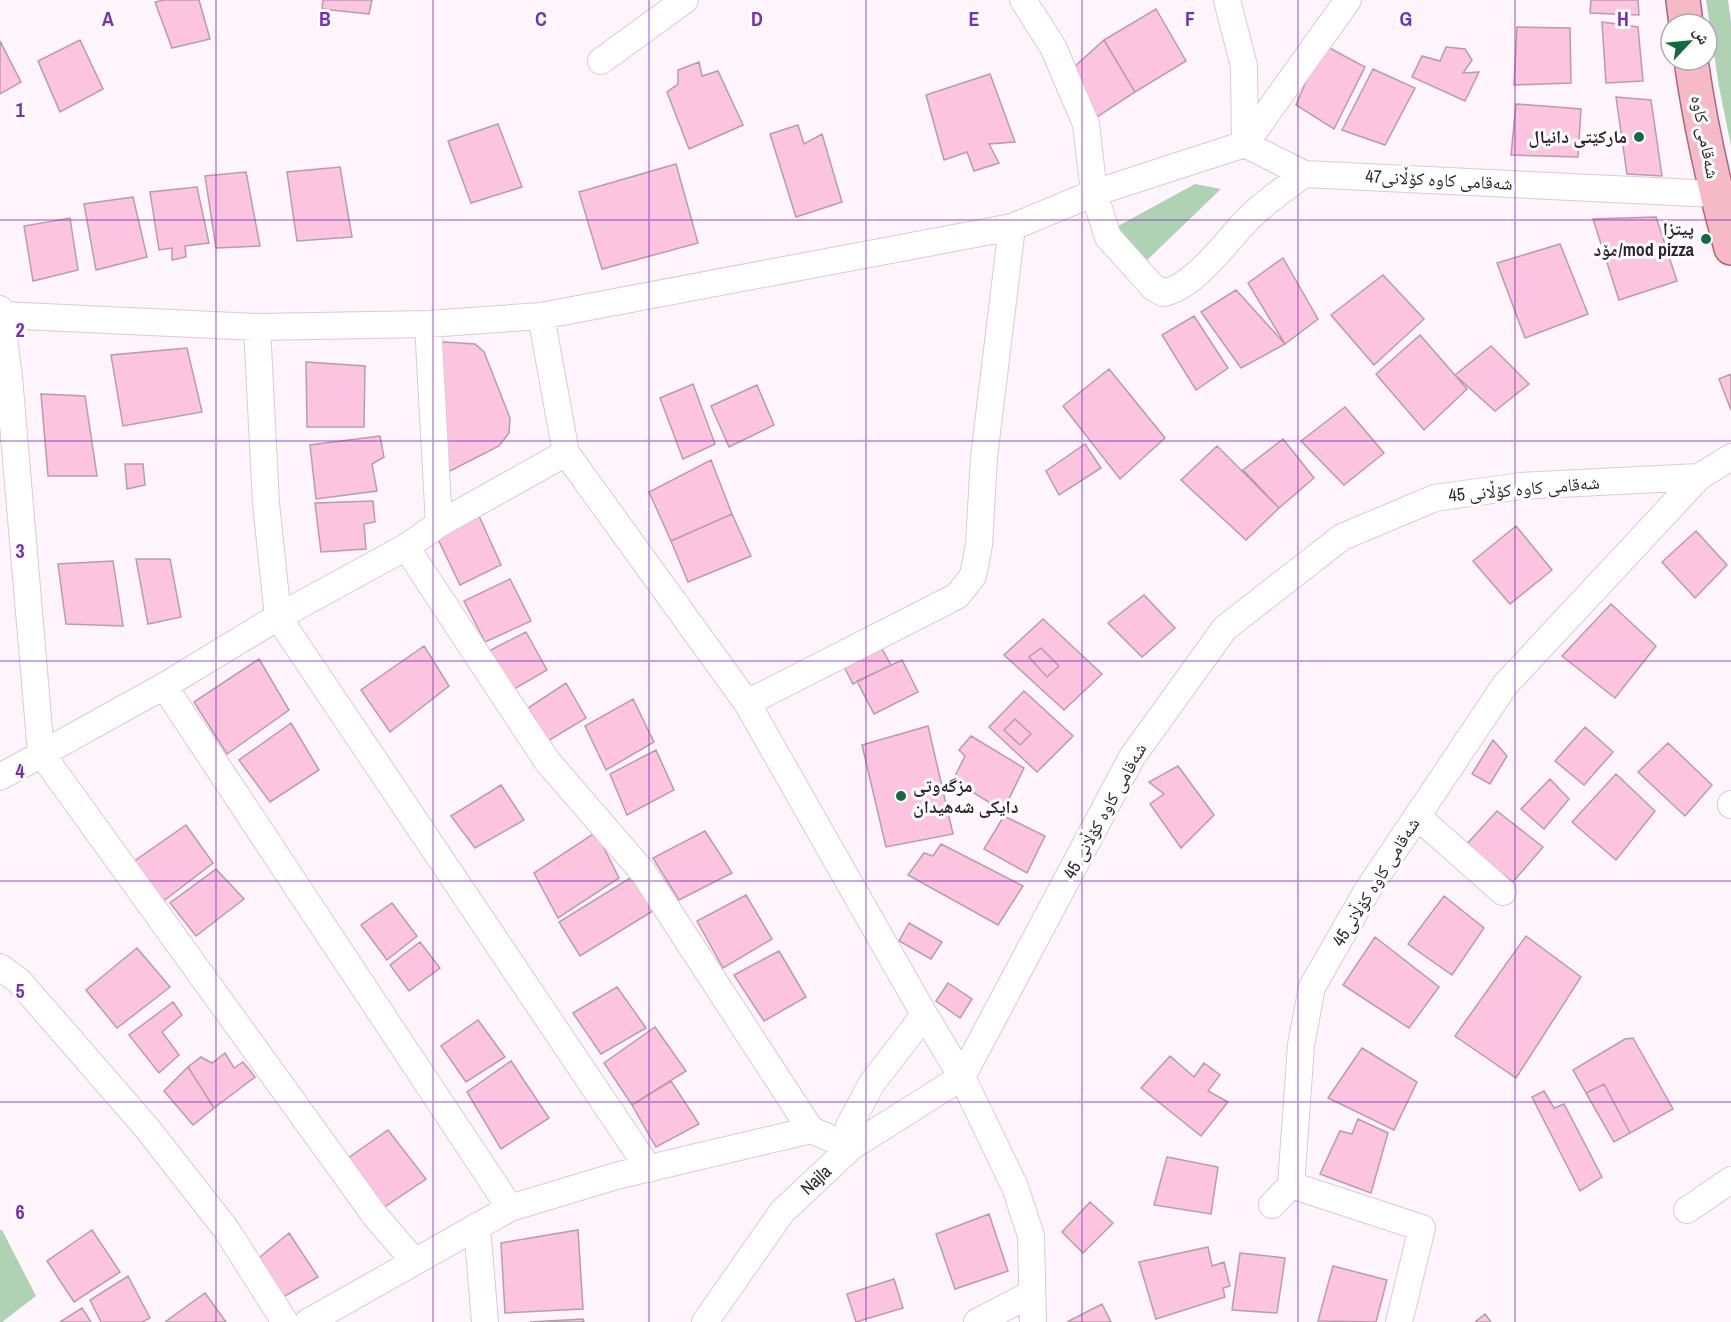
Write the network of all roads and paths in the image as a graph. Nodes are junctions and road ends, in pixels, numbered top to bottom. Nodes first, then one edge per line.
1 (686, 0) edge
2 (1023, 0) edge
3 (1227, 0) edge
4 (1348, 0) edge
5 (601, 61) dead end
6 (1693, 72) edge
7 (1245, 144) junction
8 (1304, 174) junction
9 (1094, 192) junction
10 (1716, 194) junction
11 (1012, 226) junction
12 (1731, 248) edge
13 (0, 309) edge
14 (1, 315) edge
15 (541, 316) junction
16 (428, 324) junction
17 (257, 327) junction
18 (4, 378) edge
19 (566, 453) junction
20 (1731, 457) edge
21 (1699, 477) junction
22 (439, 524) junction
23 (406, 547) junction
24 (278, 617) junction
25 (164, 686) junction
26 (747, 703) junction
27 (41, 753) junction
28 (0, 777) edge
29 (1417, 816) junction
30 (1503, 892) dead end
31 (0, 967) edge
32 (924, 1014) junction
33 (962, 1077) junction
34 (811, 1130) junction
35 (851, 1147) junction
36 (649, 1169) junction
37 (1731, 1180) edge
38 (1290, 1185) junction
39 (1272, 1205) dead end
40 (510, 1208) junction
41 (1687, 1210) dead end
42 (477, 1226) junction
43 (414, 1261) junction
44 (1031, 1294) junction
45 (317, 1319) edge
46 (285, 1322) edge
47 (484, 1322) edge
48 (705, 1322) edge
49 (977, 1322) edge
50 (1033, 1322) edge
51 (1400, 1322) edge

1 - 5 street
2 - 9 street
3 - 7 street
4 - 7 street
6 - 10 main road, شەقامی کاوە
7 - 8 street, شەقامی کاوە کۆڵانی47
7 - 9 street
8 - 9 street
8 - 10 street, شەقامی کاوە کۆڵانی47
9 - 11 street
10 - 12 main road, شەقامی کاوە
11 - 15 street
11 - 26 street
13 - 14 street
14 - 17 street
14 - 18 street
15 - 16 street
15 - 19 street
16 - 17 street
16 - 22 street
17 - 24 street
18 - 27 street
19 - 22 street
19 - 26 street
20 - 21 street, شەقامی کاوە کۆڵانی45
21 - 29 street, شەقامی کاوە کۆڵانی45
21 - 33 street, شەقامی کاوە کۆڵانی 45
22 - 23 street
23 - 24 street
23 - 34 street
24 - 25 street
24 - 36 street
25 - 27 street
25 - 40 street
26 - 32 street
27 - 28 street
27 - 43 street
29 - 30 street
29 - 38 street, شەقامی کاوە کۆڵانی45
31 - 46 street
32 - 33 street
32 - 35 street
33 - 35 street, Najla
33 - 44 street
34 - 35 street
34 - 36 street
35 - 48 street, Najla
36 - 40 street
37 - 41 street
38 - 39 street
38 - 51 street
40 - 42 street
42 - 43 street
42 - 47 street
43 - 45 street
44 - 49 street
44 - 50 street

